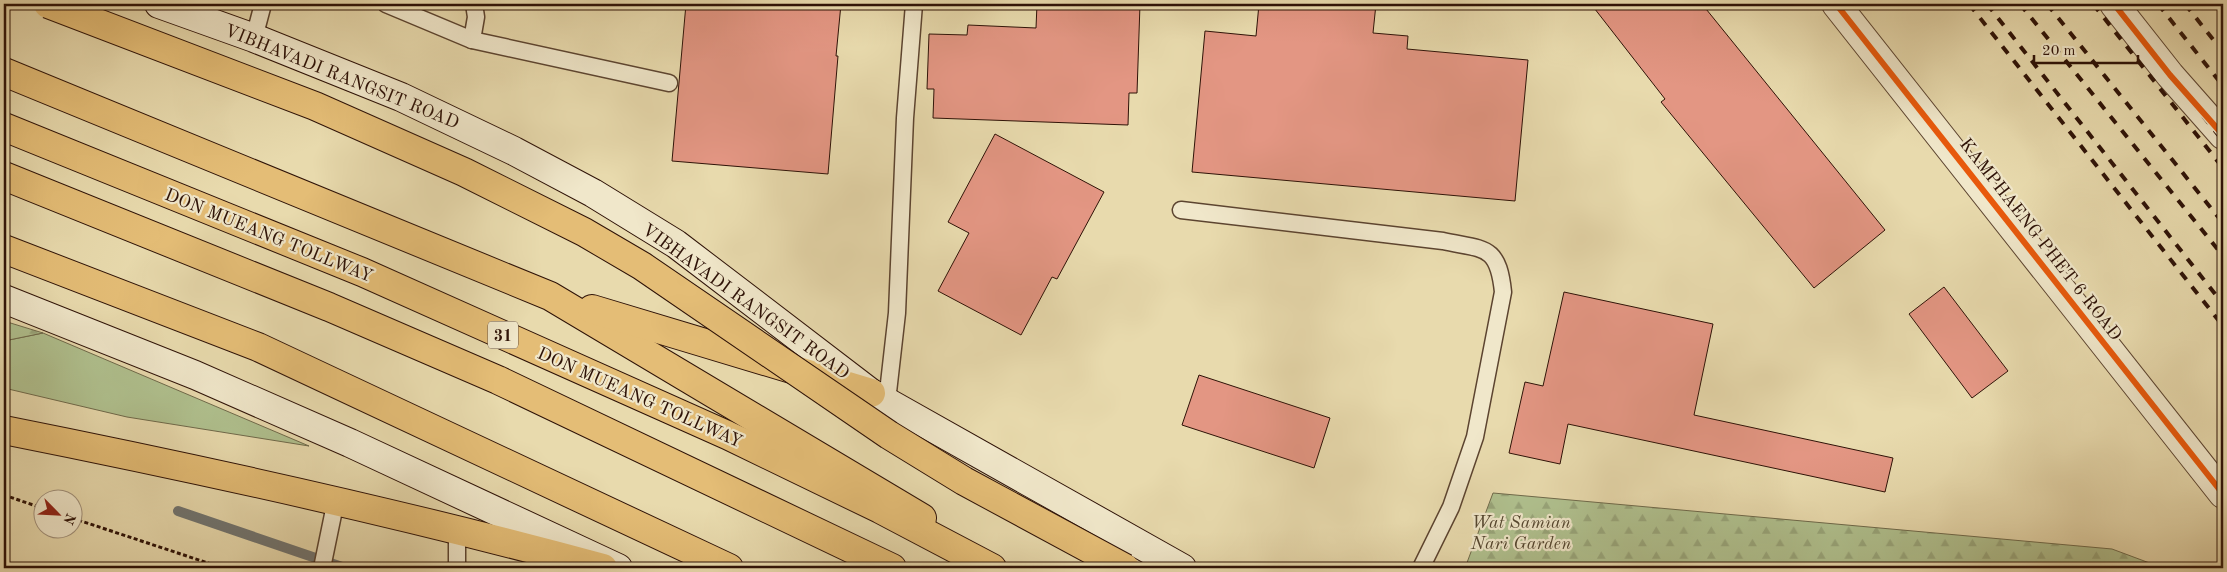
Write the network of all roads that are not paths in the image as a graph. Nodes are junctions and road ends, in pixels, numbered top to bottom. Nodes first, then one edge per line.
1 (48, 4) edge
2 (159, 4) edge
3 (263, 4) edge
4 (386, 4) edge
5 (474, 4) edge
6 (914, 4) edge
7 (1836, 4) edge
8 (2114, 4) edge
9 (254, 38) junction
10 (472, 40) junction
11 (4, 72) edge
12 (2170, 74) junction
13 (669, 83) dead end
14 (4, 127) edge
15 (2223, 135) edge
16 (2223, 157) edge
17 (4, 176) edge
18 (1181, 210) dead end
19 (4, 249) edge
20 (550, 296) junction
21 (4, 299) edge
22 (883, 391) junction
23 (4, 430) edge
24 (2223, 494) edge
25 (336, 500) junction
26 (457, 531) junction
27 (322, 568) edge
28 (456, 568) edge
29 (603, 568) edge
30 (618, 568) edge
31 (729, 568) edge
32 (892, 568) edge
33 (992, 568) edge
34 (1007, 568) edge
35 (1125, 568) edge
36 (1182, 568) edge
37 (1421, 568) edge

1 - 35 main road, bridge
2 - 9 main road, VIBHAVADI RANGSIT ROAD
3 - 9 lane
4 - 10 lane
5 - 10 lane
6 - 22 lane
7 - 24 main road, KAMPHAENG PHET 6 ROAD
8 - 12 main road
9 - 22 main road, VIBHAVADI RANGSIT ROAD
10 - 13 lane
11 - 20 main road
12 - 15 main road
12 - 16 main road
14 - 33 main road, DON MUEANG TOLLWAY / 31
17 - 32 main road, 31
18 - 37 lane
19 - 31 main road
20 - 22 main road
20 - 34 main road
21 - 30 main road
22 - 36 main road, VIBHAVADI RANGSIT ROAD
23 - 25 main road
25 - 26 main road
25 - 27 lane
26 - 28 lane
26 - 29 main road

